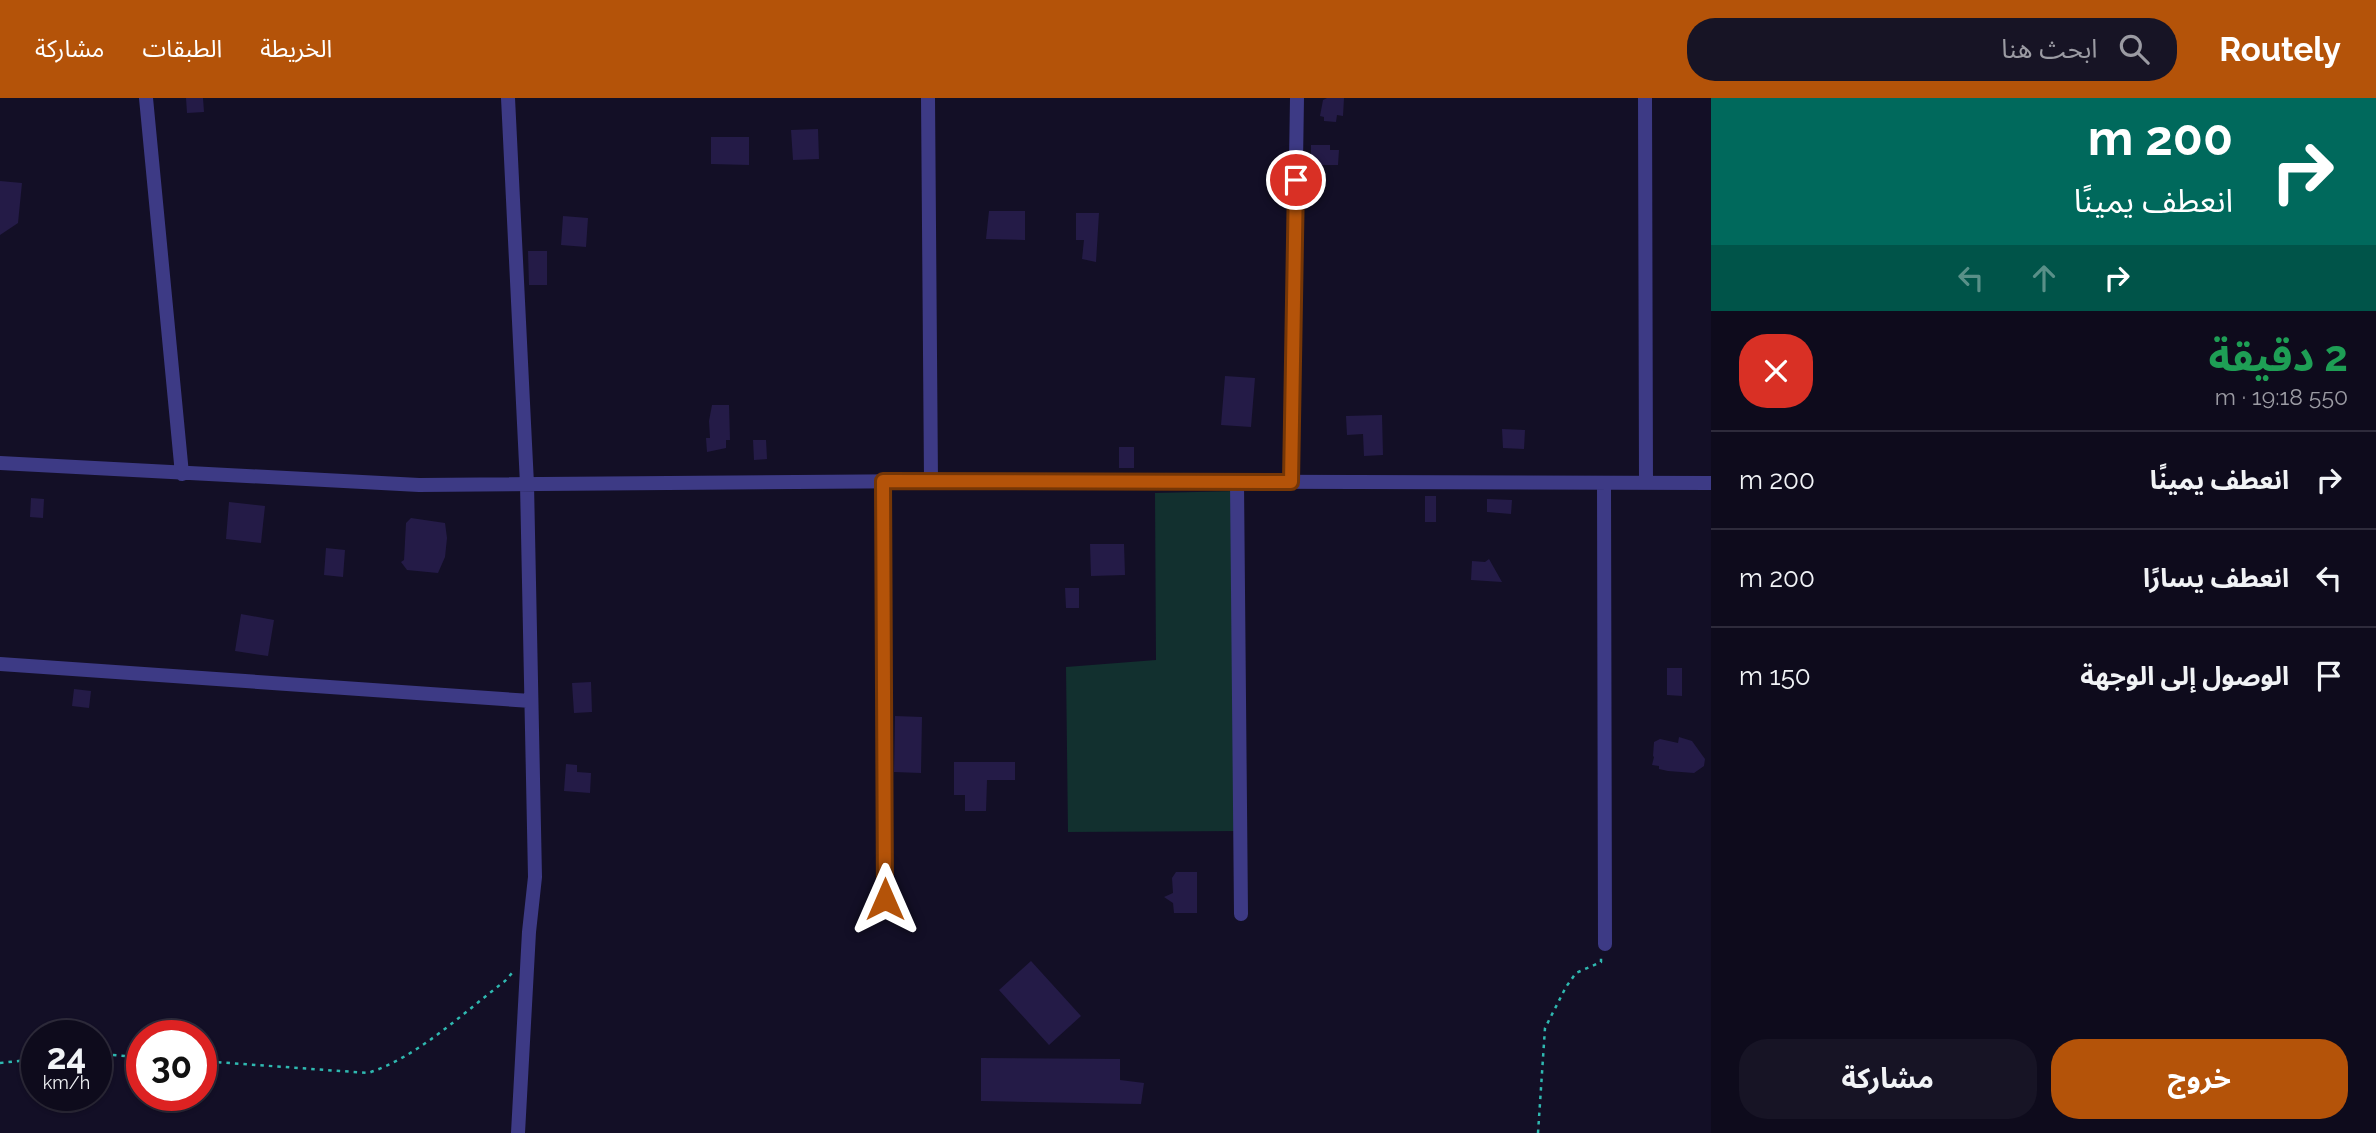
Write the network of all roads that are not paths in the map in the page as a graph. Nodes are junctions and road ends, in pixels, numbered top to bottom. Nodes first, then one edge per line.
1 (146, 98) edge
2 (508, 98) edge
3 (928, 98) edge
4 (1297, 98) edge
5 (1645, 98) edge
6 (0, 463) edge
7 (182, 474) junction
8 (883, 481) junction
9 (931, 481) junction
10 (1237, 482) junction
11 (1291, 482) junction
12 (1604, 483) junction
13 (1646, 483) junction
14 (1711, 483) edge
15 (527, 484) junction
16 (0, 664) edge
17 (531, 701) junction
18 (885, 899) dead end
19 (1241, 914) dead end
20 (1605, 944) road end
21 (518, 1133) edge

1 - 7 street
2 - 15 street
3 - 9 street
4 - 11 street
5 - 13 street
6 - 7 street
7 - 15 street
8 - 9 street
8 - 15 street
8 - 18 street
9 - 10 street
10 - 11 street
10 - 19 street
11 - 12 street
12 - 13 street
12 - 20 street
13 - 14 street
15 - 17 street
16 - 17 street
17 - 21 street

